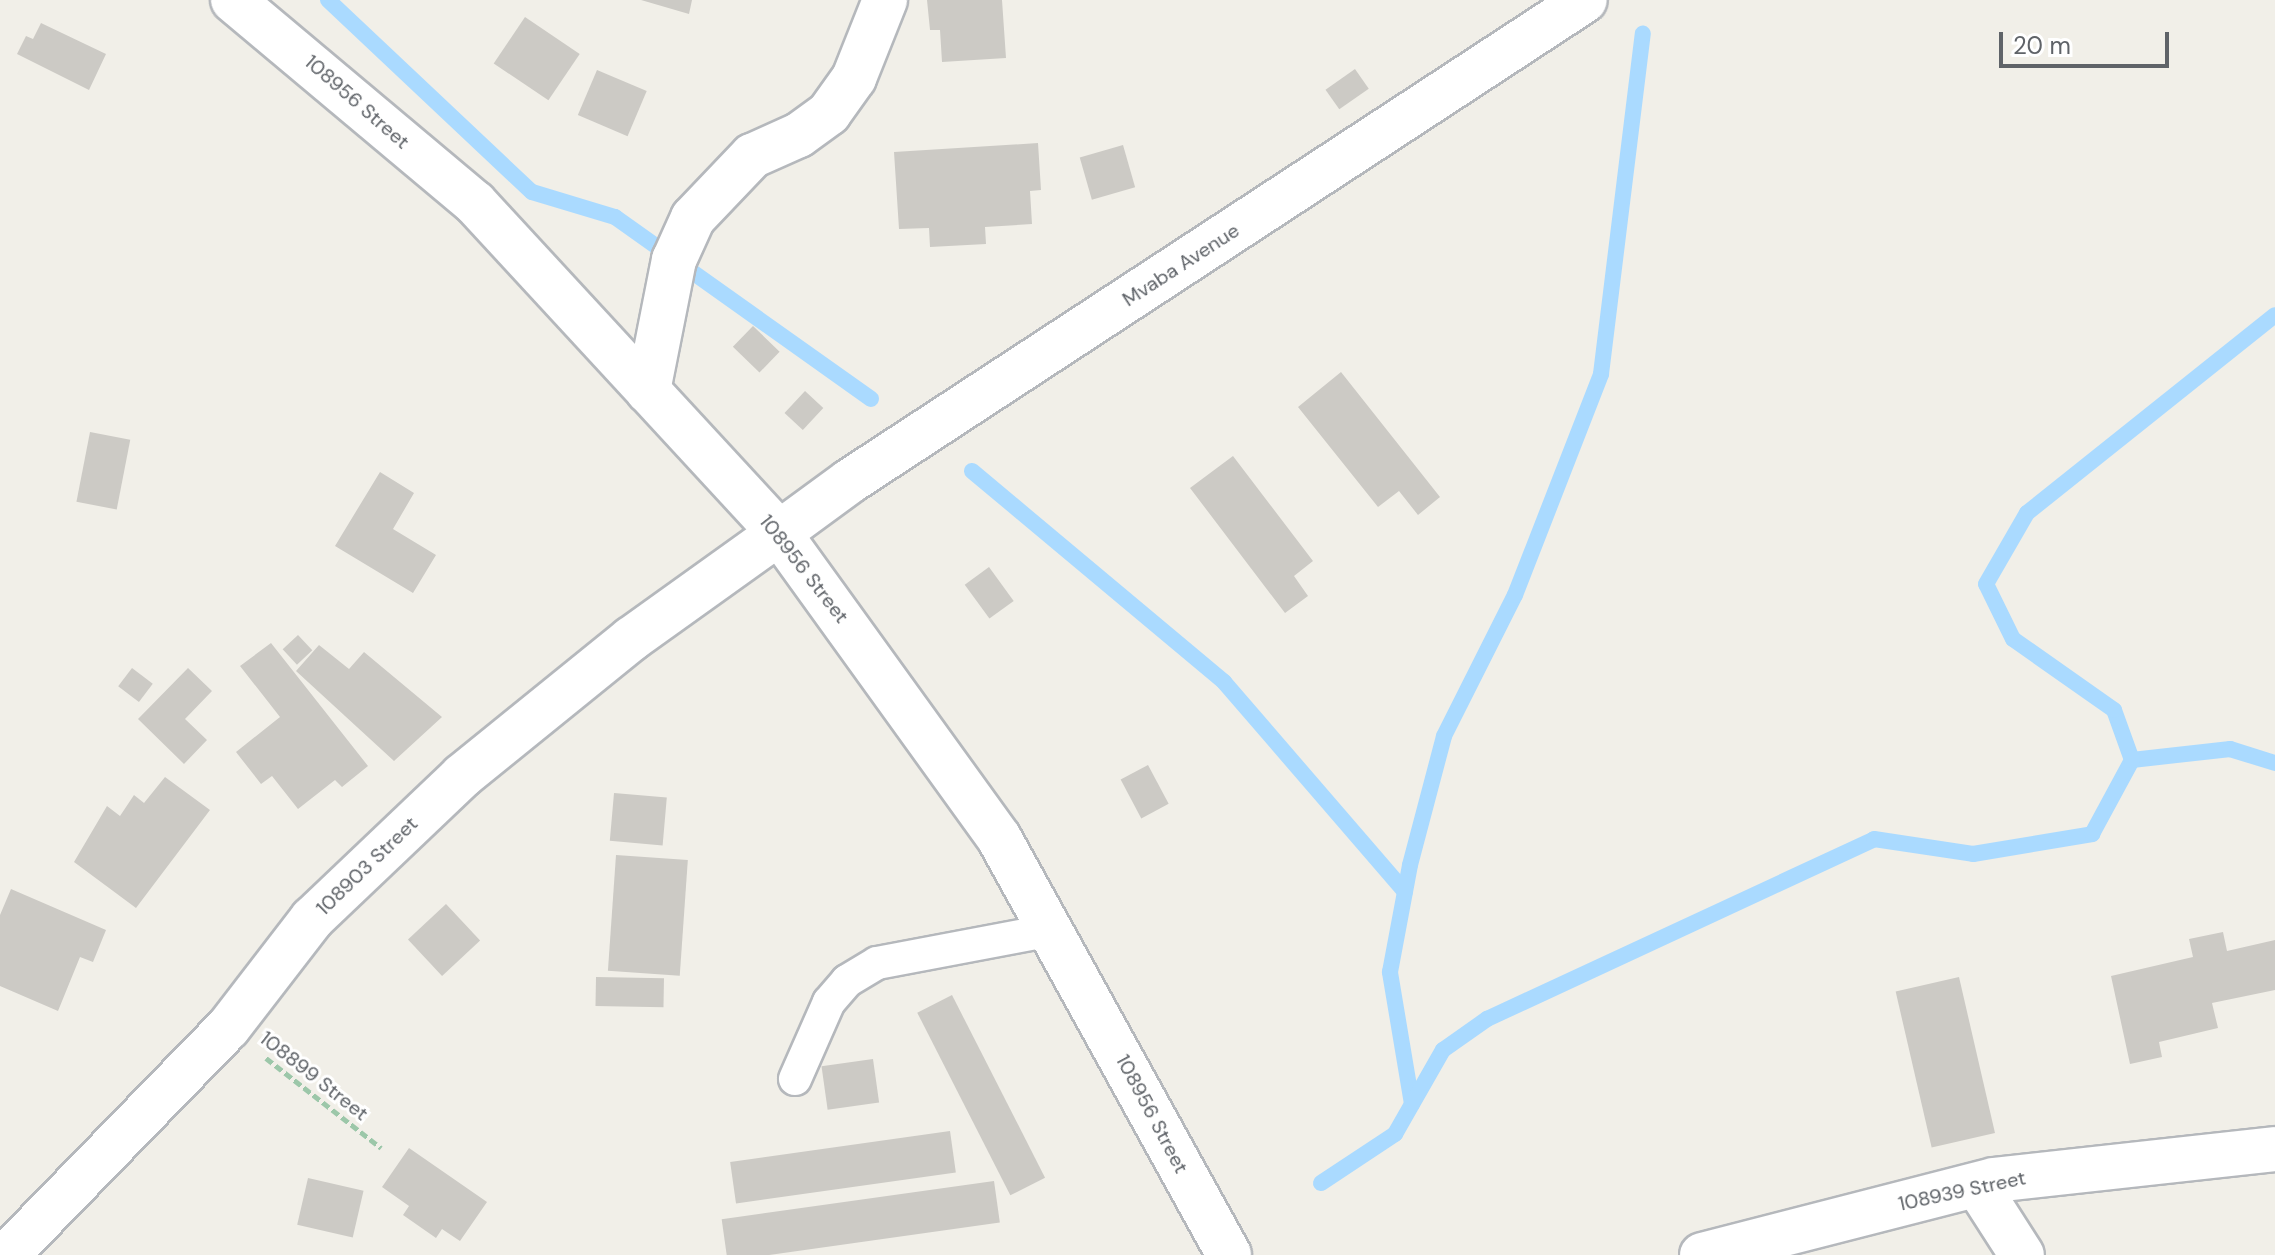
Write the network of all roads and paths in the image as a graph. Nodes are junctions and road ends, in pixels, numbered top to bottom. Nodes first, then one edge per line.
1 (233, 0) edge
2 (885, 0) edge
3 (1585, 0) edge
4 (648, 391) junction
5 (779, 533) junction
6 (1052, 930) junction
7 (228, 1028) junction
8 (795, 1079) dead end
9 (381, 1148) dead end
10 (2275, 1149) edge
11 (1977, 1185) junction
12 (7, 1255) edge
13 (1229, 1255) edge
14 (1702, 1255) edge
15 (2022, 1255) edge

1 - 4 street, 108956 Street
2 - 4 street
3 - 5 street, Mvaba Avenue
4 - 5 street, 108956 Street
5 - 6 street, 108956 Street
5 - 7 street, 108903 Street
6 - 8 lane
6 - 13 street, 108956 Street
7 - 9 path, 108899 Street
7 - 12 street, 108903 Street
10 - 11 street, 108939 Street
11 - 14 street, 108939 Street
11 - 15 street

